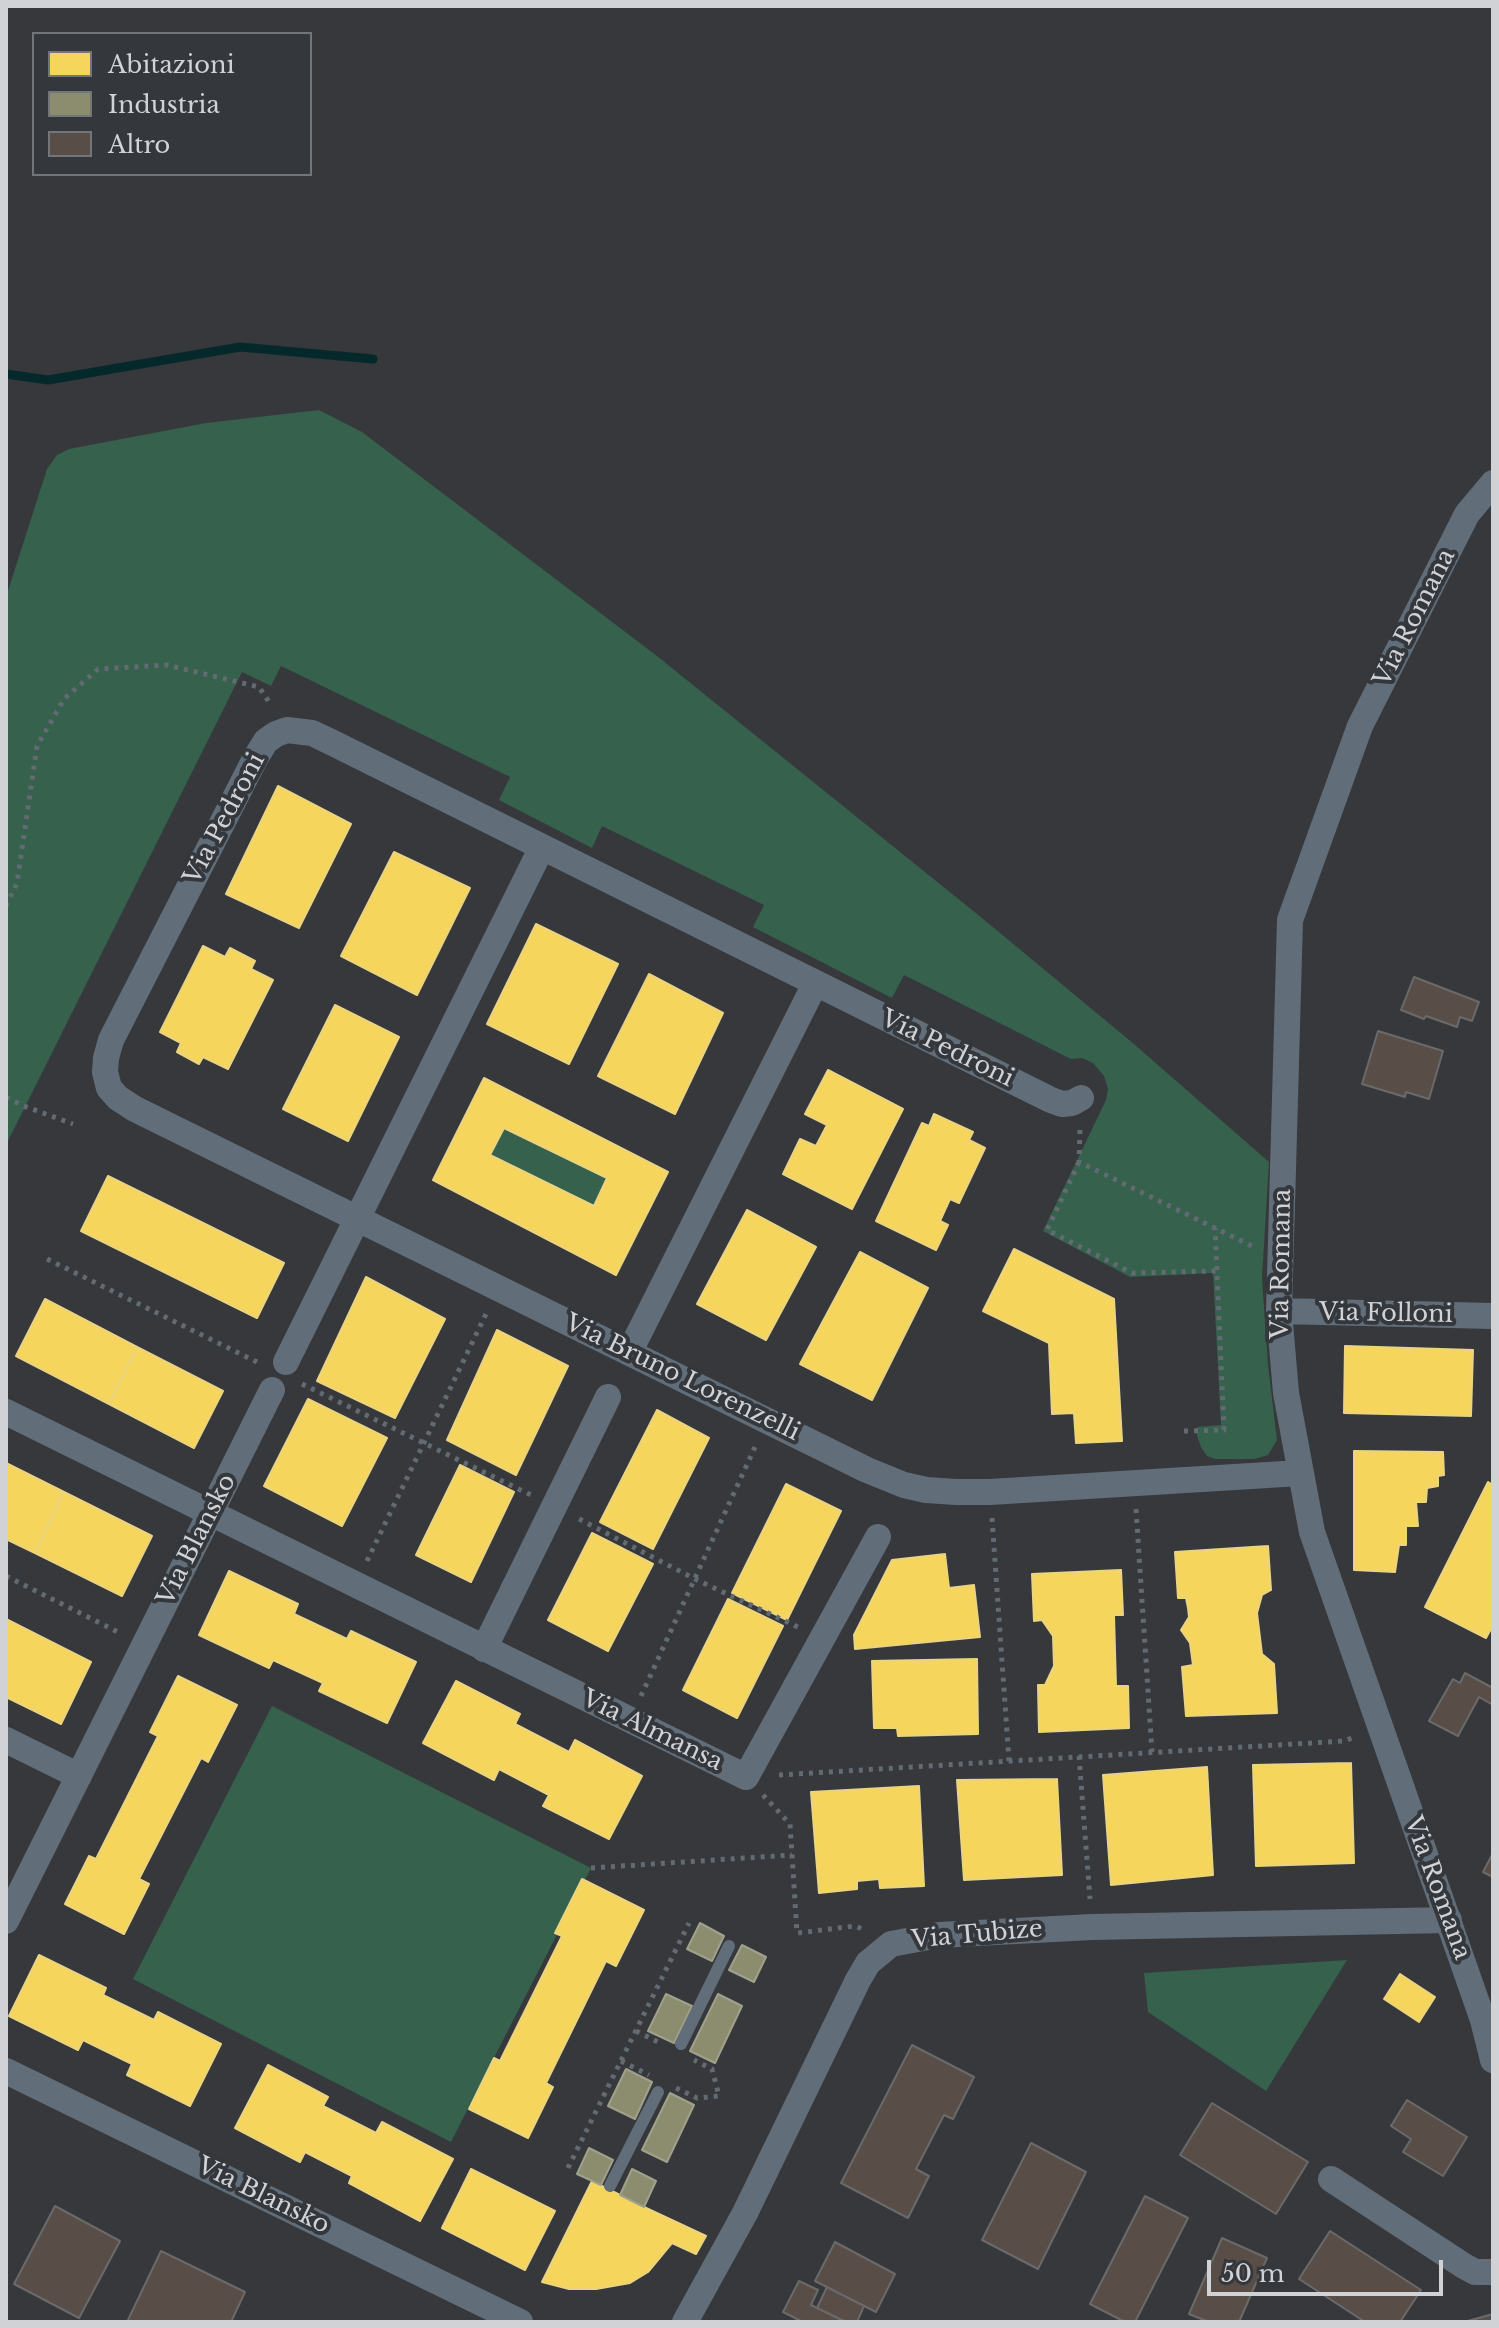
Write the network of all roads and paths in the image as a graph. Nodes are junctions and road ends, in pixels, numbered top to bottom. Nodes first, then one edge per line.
1 (1493, 483) edge
2 (287, 730) junction
3 (542, 847) junction
4 (6, 906) edge
5 (815, 984) junction
6 (109, 1088) joint
7 (6, 1097) edge
8 (1081, 1098) joint
9 (73, 1124) dead end
10 (1079, 1162) junction
11 (358, 1218) junction
12 (1215, 1228) junction
13 (47, 1259) dead end
14 (1280, 1260) junction
15 (1216, 1271) junction
16 (499, 1288) junction
17 (1279, 1311) junction
18 (1493, 1316) edge
19 (629, 1353) junction
20 (278, 1374) junction
21 (608, 1397) dead end
22 (6, 1412) edge
23 (768, 1421) junction
24 (1184, 1431) dead end
25 (424, 1443) junction
26 (1300, 1473) junction
27 (1135, 1484) junction
28 (990, 1492) junction
29 (555, 1506) junction
30 (211, 1513) junction
31 (878, 1537) dead end
32 (6, 1576) edge
33 (695, 1579) junction
34 (356, 1585) junction
35 (822, 1638) junction
36 (144, 1645) junction
37 (484, 1649) junction
38 (630, 1720) junction
39 (1380, 1729) junction
40 (6, 1740) edge
41 (1152, 1752) junction
42 (1079, 1756) junction
43 (1009, 1761) junction
44 (79, 1776) junction
45 (746, 1777) junction
46 (792, 1855) junction
47 (591, 1868) dead end
48 (1449, 1920) junction
49 (6, 1921) edge
50 (689, 1923) dead end
51 (1092, 1927) junction
52 (891, 1944) junction
53 (729, 1946) dead end
54 (681, 2044) dead end
55 (1493, 2060) edge
56 (6, 2071) edge
57 (658, 2092) dead end
58 (568, 2168) dead end
59 (1331, 2179) dead end
60 (610, 2186) dead end
61 (1493, 2272) edge
62 (520, 2322) edge
63 (685, 2322) edge

1 - 14 street, Via Romana
2 - 3 street, Via Pedroni
2 - 4 path
2 - 6 street, Via Pedroni
3 - 5 street, Via Pedroni
3 - 11 street
5 - 8 street, Via Pedroni
5 - 19 street
6 - 11 street, Via Bruno Lorenzelli
7 - 9 path
8 - 10 path
10 - 12 path
10 - 15 path
11 - 16 street, Via Bruno Lorenzelli
11 - 20 street, Via Blansko
12 - 14 path
12 - 15 path
13 - 20 path
14 - 17 street, Via Romana
15 - 24 path
16 - 19 street, Via Bruno Lorenzelli
16 - 25 path
17 - 18 street, Via Folloni
17 - 26 street, Via Romana
19 - 23 street, Via Bruno Lorenzelli
20 - 25 path
20 - 30 street, Via Blansko
21 - 29 street
22 - 30 street, Via Almansa
23 - 28 street, Via Bruno Lorenzelli
23 - 33 path
25 - 29 path
25 - 34 path
26 - 27 street, Via Bruno Lorenzelli
26 - 39 street, Via Romana
27 - 28 street, Via Bruno Lorenzelli
27 - 41 path
28 - 43 path
29 - 33 path
29 - 37 street
30 - 34 street, Via Almansa
30 - 36 street, Via Blansko
31 - 35 street, Via Almansa
32 - 36 path
33 - 35 path
33 - 38 path
34 - 37 street, Via Almansa
35 - 45 street, Via Almansa
36 - 44 street, Via Blansko
37 - 38 street, Via Almansa
38 - 45 street, Via Almansa
39 - 41 path
39 - 48 street, Via Romana
40 - 44 street
41 - 42 path
42 - 43 path
42 - 51 path
43 - 45 path
44 - 49 street, Via Blansko
45 - 46 path
46 - 47 path
46 - 52 path
48 - 51 street, Via Tubize
48 - 55 street, Via Romana
50 - 58 path
51 - 52 street, Via Tubize
52 - 63 street, Via Tubize
53 - 54 lane
56 - 62 street, Via Blansko
57 - 60 lane
59 - 61 street

